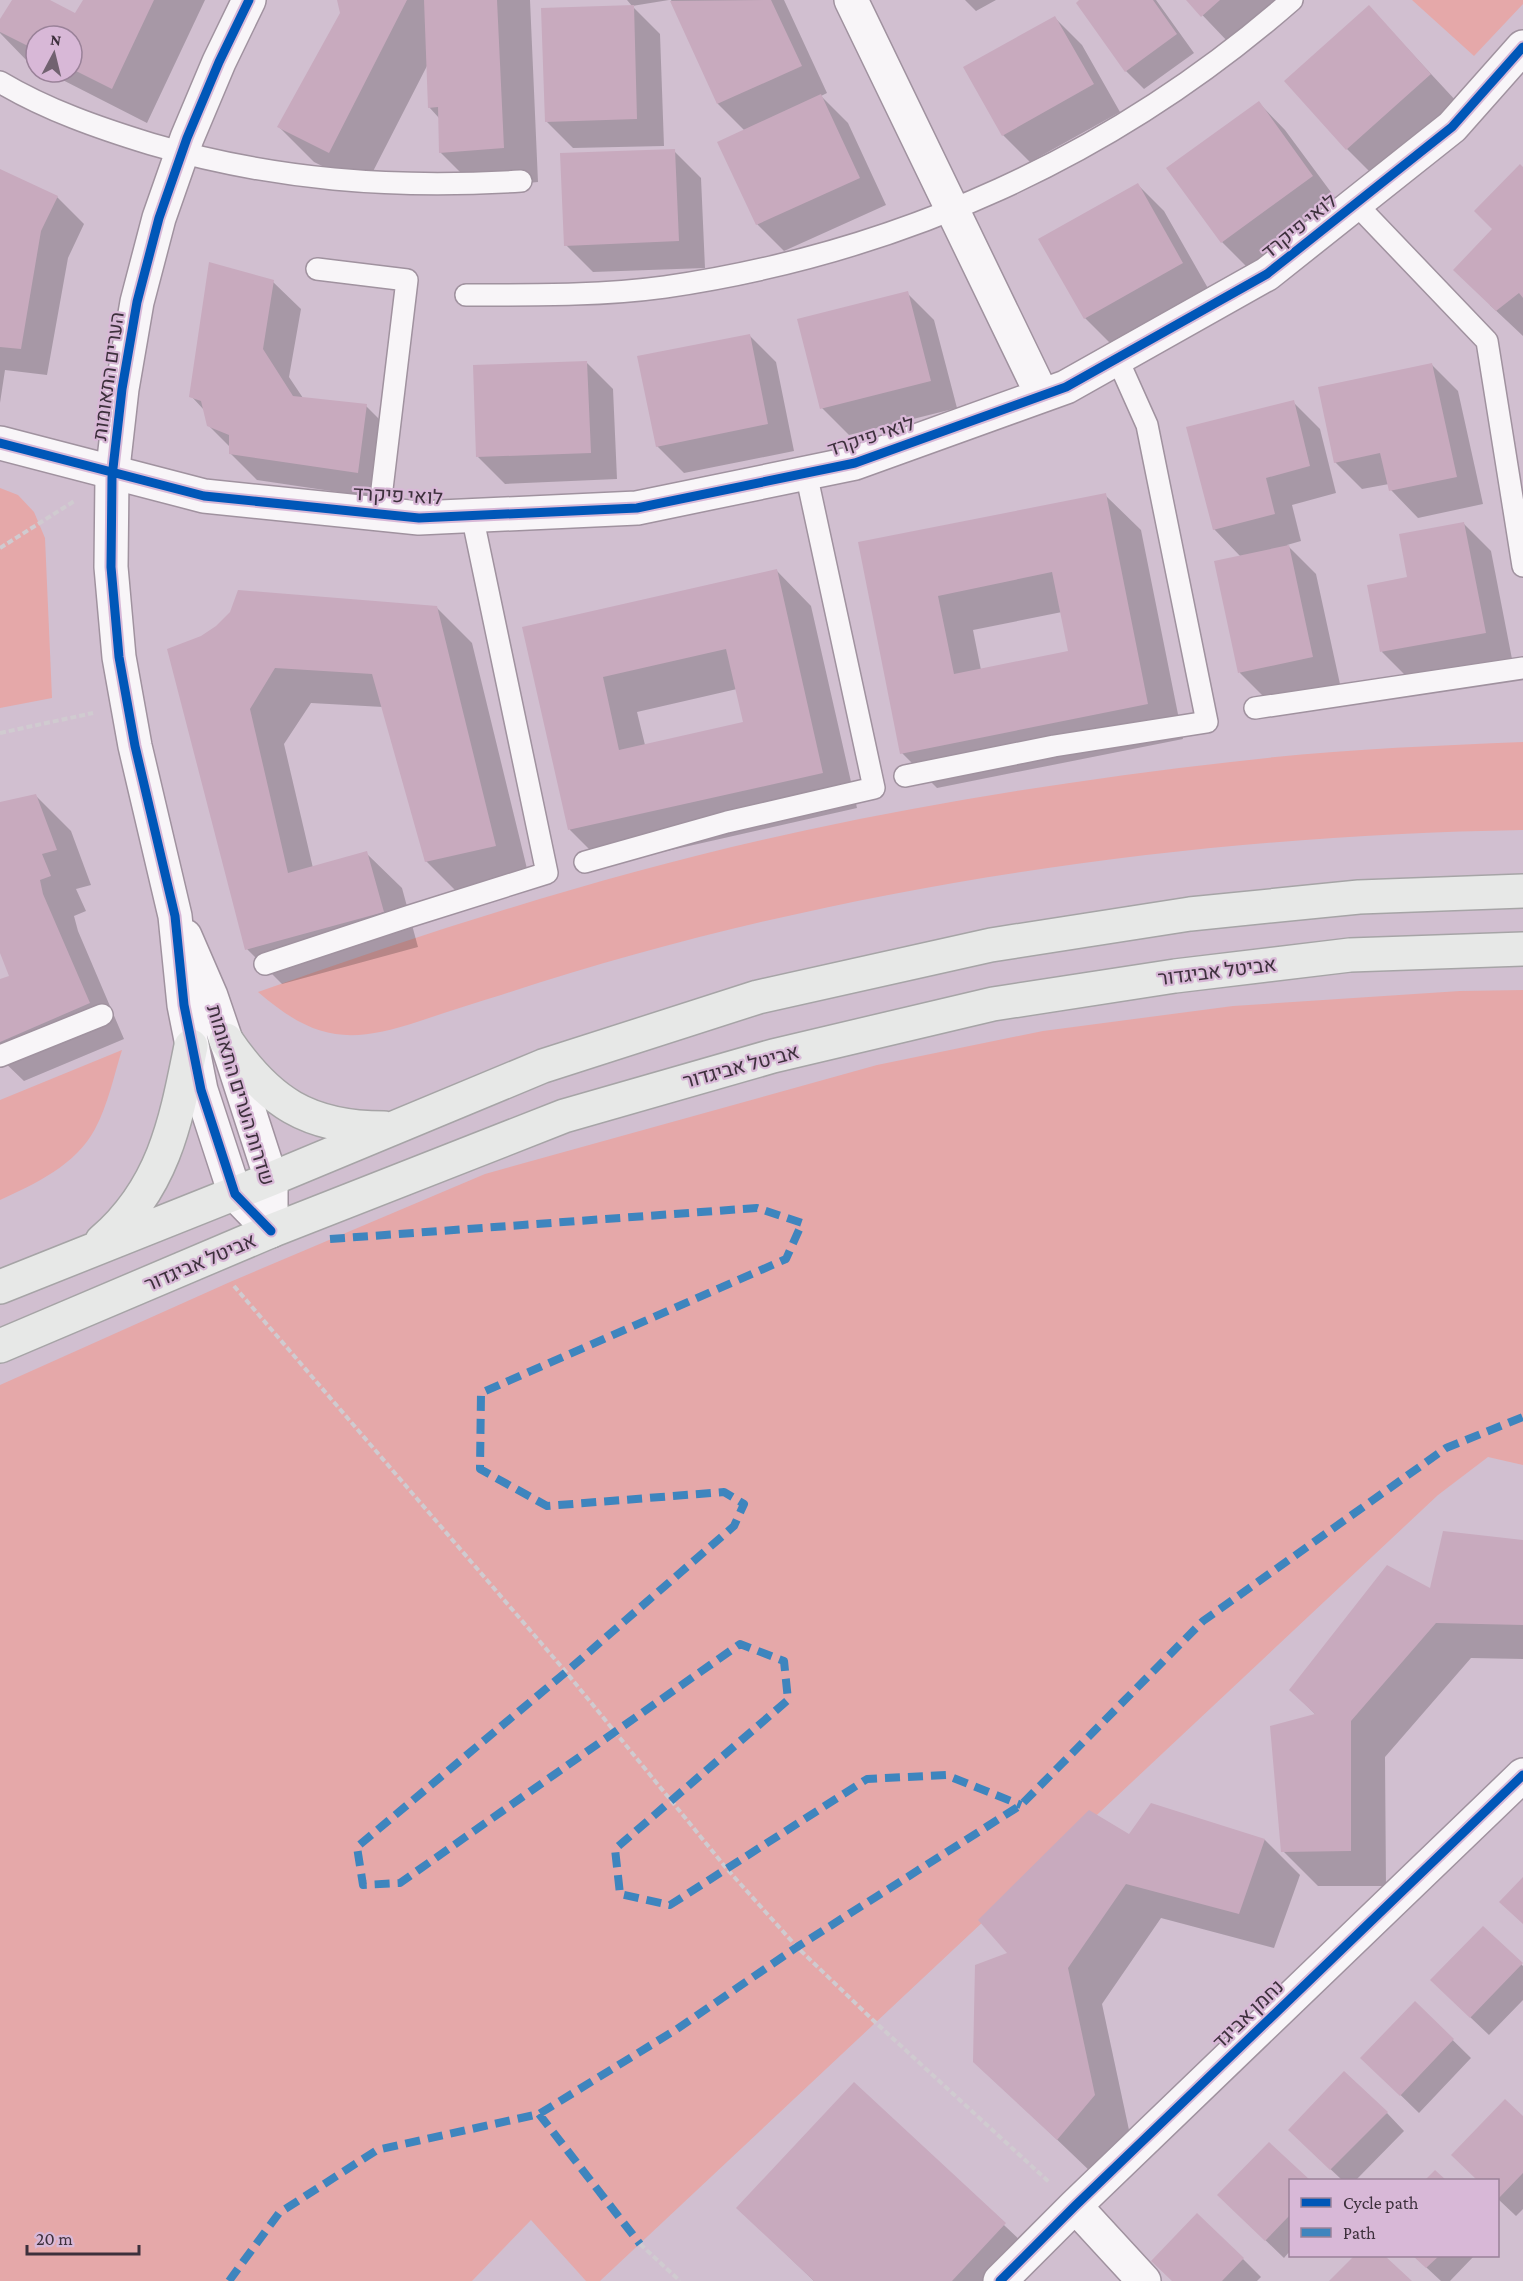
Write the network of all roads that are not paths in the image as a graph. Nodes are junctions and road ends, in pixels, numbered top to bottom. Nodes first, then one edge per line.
1 (249, 0) edge
2 (851, 0) edge
3 (1292, 0) edge
4 (1523, 47) edge
5 (0, 82) edge
6 (181, 154) junction
7 (521, 181) dead end
8 (1356, 204) junction
9 (953, 210) junction
10 (317, 269) dead end
11 (466, 295) dead end
12 (1117, 358) junction
13 (1042, 395) junction
14 (0, 443) edge
15 (806, 473) junction
16 (113, 475) junction
17 (379, 514) junction
18 (472, 515) junction
19 (1523, 566) edge
20 (1523, 668) edge
21 (1255, 708) dead end
22 (905, 776) dead end
23 (585, 862) dead end
24 (1523, 891) edge
25 (175, 916) junction
26 (1523, 949) edge
27 (265, 964) dead end
28 (102, 1015) dead end
29 (226, 1040) junction
30 (191, 1046) junction
31 (0, 1056) edge
32 (391, 1128) junction
33 (271, 1179) junction
34 (235, 1194) junction
35 (271, 1232) junction
36 (87, 1253) junction
37 (0, 1287) edge
38 (0, 1346) edge
39 (1523, 1775) edge
40 (1075, 2206) junction
41 (1000, 2281) edge
42 (1144, 2281) edge

1 - 6 street, הערים התאומות
2 - 9 street
3 - 9 lane
4 - 8 street, לואי פיקרד
5 - 6 lane
6 - 7 lane
6 - 16 street, הערים התאומות
8 - 12 street, לואי פיקרד
8 - 19 lane
9 - 11 lane
9 - 13 street
10 - 17 lane
12 - 13 street, לואי פיקרד
12 - 22 lane
13 - 15 street, לואי פיקרד
14 - 16 street, לואי פיקרד
15 - 18 street, לואי פיקרד
15 - 23 lane
16 - 17 street, לואי פיקרד
16 - 25 street, הערים התאומות
17 - 18 street, לואי פיקרד
18 - 27 lane
20 - 21 lane
24 - 32 main road
25 - 29 street, שדרות הערים התאומות
25 - 30 street, שדרות הערים התאומות
26 - 35 main road, אביטל אביגדור
28 - 31 lane
29 - 32 main road
29 - 33 street, שדרות הערים התאומות
30 - 34 street, שדרות הערים התאומות
30 - 36 main road
32 - 33 main road
33 - 34 main road
33 - 35 street, שדרות הערים התאומות
34 - 35 street, שדרות הערים התאומות
34 - 36 main road
35 - 38 main road, אביטל אביגדור
36 - 37 main road
39 - 40 street, נחמן אביגד
40 - 41 street, נחמן אביגד
40 - 42 street

